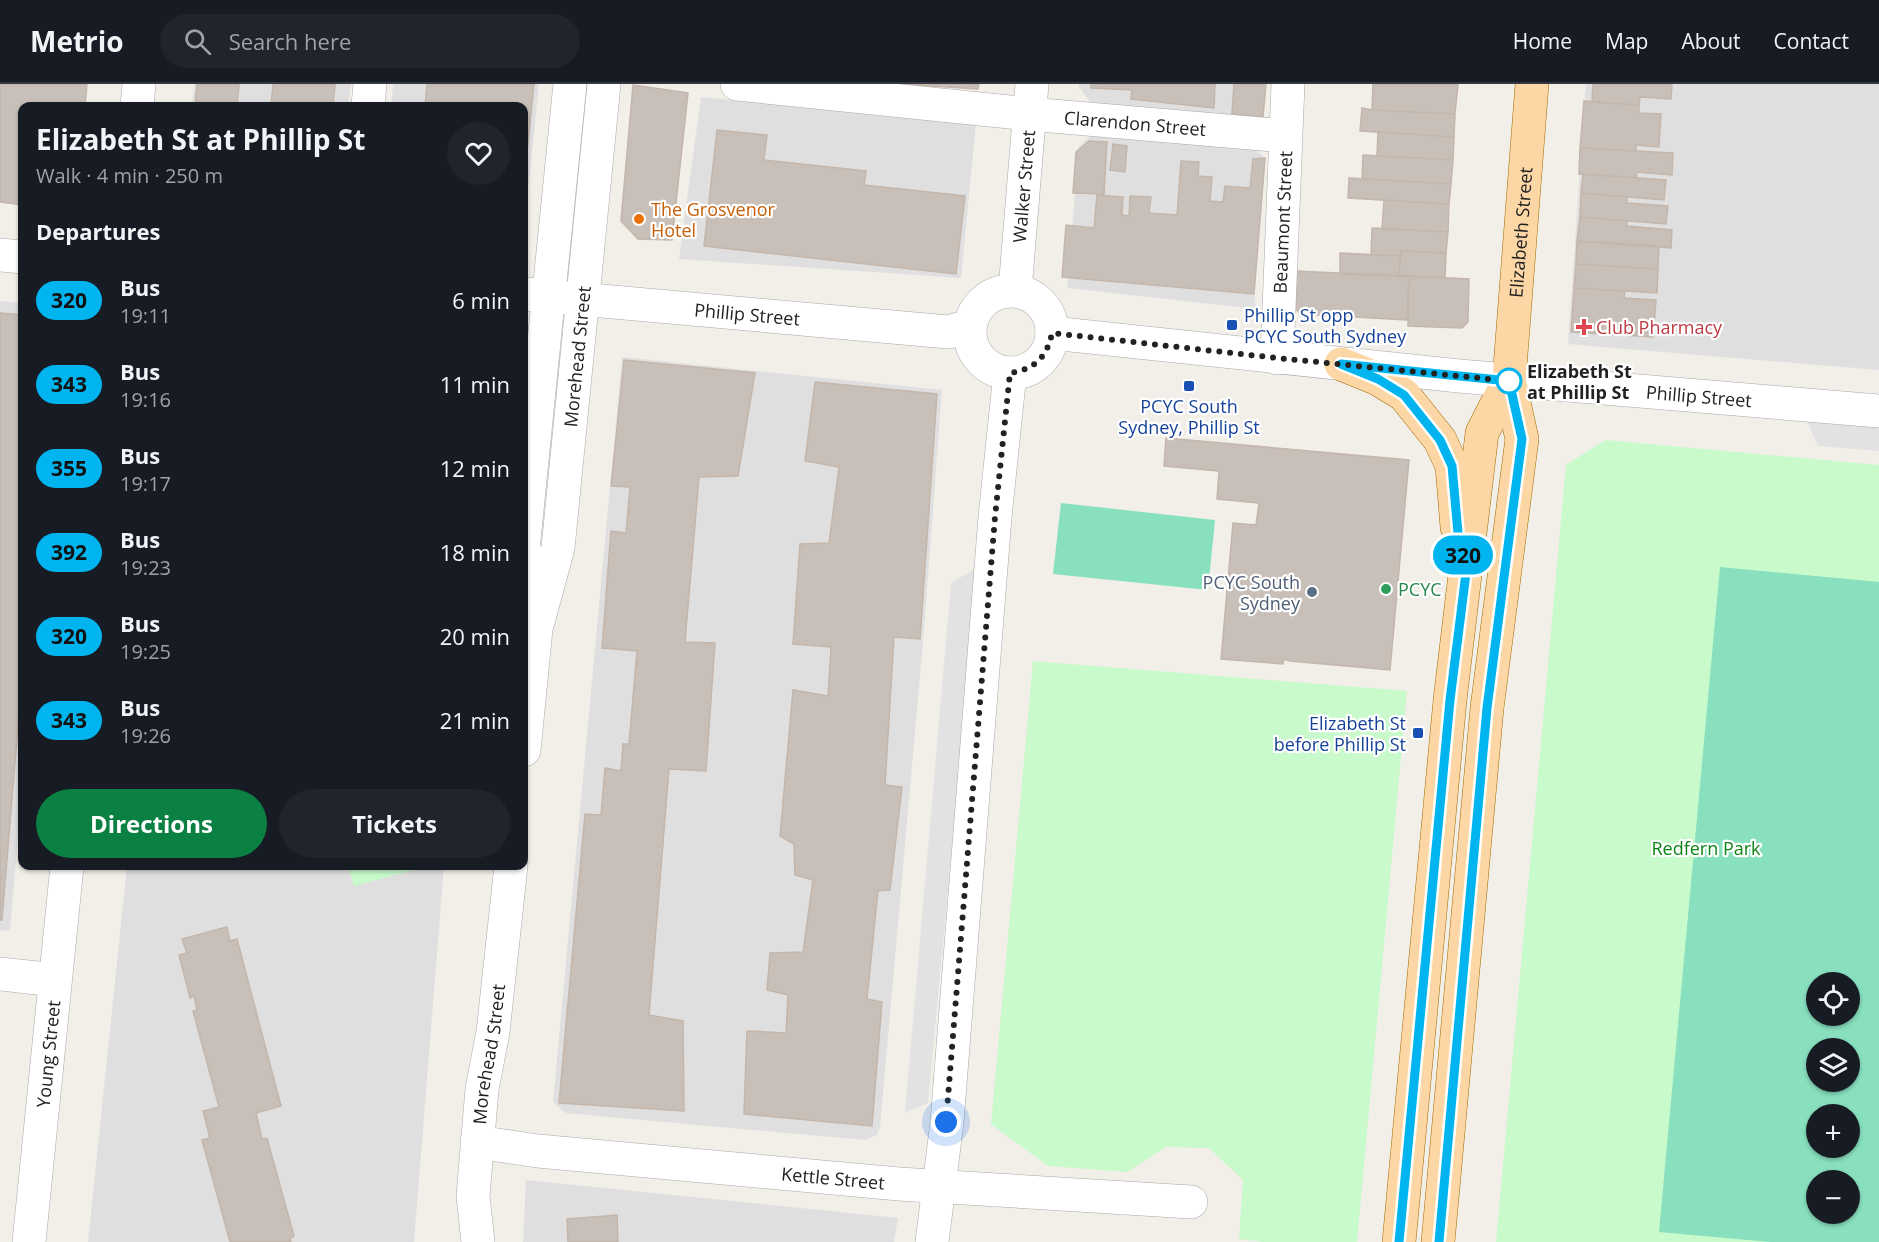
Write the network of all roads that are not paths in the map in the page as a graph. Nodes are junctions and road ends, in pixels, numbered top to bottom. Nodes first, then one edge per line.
1 (139, 84) edge
2 (370, 84) edge
3 (570, 84) edge
4 (604, 84) edge
5 (737, 84) edge
6 (1288, 84) edge
7 (1532, 84) edge
8 (814, 88) edge
9 (1030, 99) edge
10 (137, 102) edge
11 (368, 102) edge
12 (1285, 136) junction
13 (0, 255) edge
14 (18, 257) edge
15 (1015, 290) junction
16 (536, 295) edge
17 (583, 299) junction
18 (970, 326) junction
19 (1052, 333) junction
20 (1277, 358) junction
21 (1341, 364) junction
22 (1010, 373) junction
23 (1509, 381) junction
24 (1879, 411) edge
25 (528, 458) edge
26 (528, 573) edge
27 (1466, 573) junction
28 (536, 629) junction
29 (528, 710) edge
30 (67, 870) edge
31 (511, 870) edge
32 (0, 974) edge
33 (56, 980) junction
34 (477, 1142) junction
35 (938, 1187) junction
36 (1191, 1202) dead end
37 (29, 1242) edge
38 (478, 1242) edge
39 (932, 1242) edge
40 (1399, 1242) edge
41 (1438, 1242) edge

1 - 10 street
2 - 11 street
3 - 16 street, Morehead Street
4 - 17 street, Morehead Street
5 - 8 street, Clarendon Street
6 - 12 street, Beaumont Street
7 - 23 main road, Elizabeth Street
8 - 9 street, Clarendon Street
9 - 12 street, Clarendon Street
9 - 15 street, Walker Street
12 - 20 street, Beaumont Street
13 - 14 street
15 - 18 street
15 - 19 street
16 - 17 street, Phillip Street
16 - 25 street, Morehead Street
17 - 18 street, Phillip Street
17 - 28 street, Morehead Street
18 - 22 street
19 - 20 street, Phillip Street
19 - 22 street
20 - 21 street, Phillip Street
21 - 23 street, Phillip Street
21 - 27 main road
22 - 35 street
23 - 24 street, Phillip Street
23 - 27 main road, Elizabeth Street
23 - 41 main road, Elizabeth Street
26 - 28 street, Morehead Street
27 - 40 main road, Elizabeth Street
28 - 29 street, Morehead Street
30 - 33 street, Young Street
31 - 34 street, Morehead Street
32 - 33 street
33 - 37 street, Young Street
34 - 35 street, Kettle Street
34 - 38 street, Morehead Street
35 - 36 street, Kettle Street
35 - 39 street

